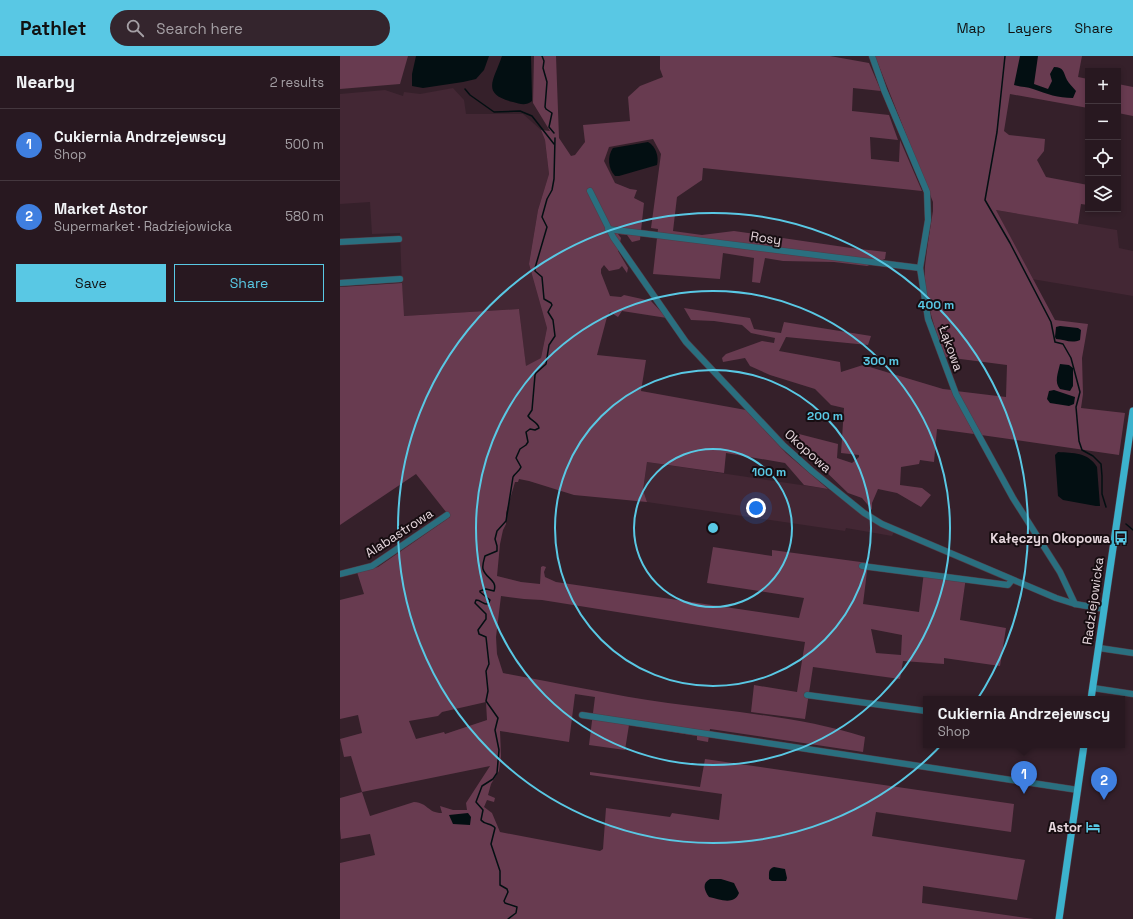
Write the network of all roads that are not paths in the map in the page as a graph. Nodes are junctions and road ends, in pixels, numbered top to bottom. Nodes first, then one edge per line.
1 (872, 56) edge
2 (590, 191) dead end
3 (608, 229) junction
4 (399, 239) dead end
5 (340, 242) edge
6 (920, 268) junction
7 (400, 279) dead end
8 (340, 283) edge
9 (1133, 411) edge
10 (447, 515) dead end
11 (862, 566) dead end
12 (340, 574) edge
13 (1012, 580) junction
14 (1075, 604) junction
15 (1104, 609) junction
16 (1099, 648) junction
17 (1133, 652) edge
18 (1093, 688) junction
19 (1133, 694) edge
20 (807, 695) dead end
21 (1092, 696) edge
22 (923, 711) edge
23 (582, 715) dead end
24 (1084, 748) edge
25 (1078, 790) junction
26 (1059, 919) edge

1 - 6 street, Łąkowa
2 - 3 street, Okopowa
3 - 6 street, Rosy
3 - 13 street, Okopowa
4 - 5 street
6 - 14 street, Łąkowa
7 - 8 street
9 - 15 main road, Radziejowicka
10 - 12 street, Alabastrowa
11 - 13 street
13 - 14 street, Okopowa
14 - 15 street, Okopowa
15 - 16 main road, Radziejowicka
16 - 17 street
16 - 18 main road, Radziejowicka
18 - 19 street
18 - 21 main road, Radziejowicka
20 - 22 street
23 - 25 street
24 - 25 main road
25 - 26 main road

